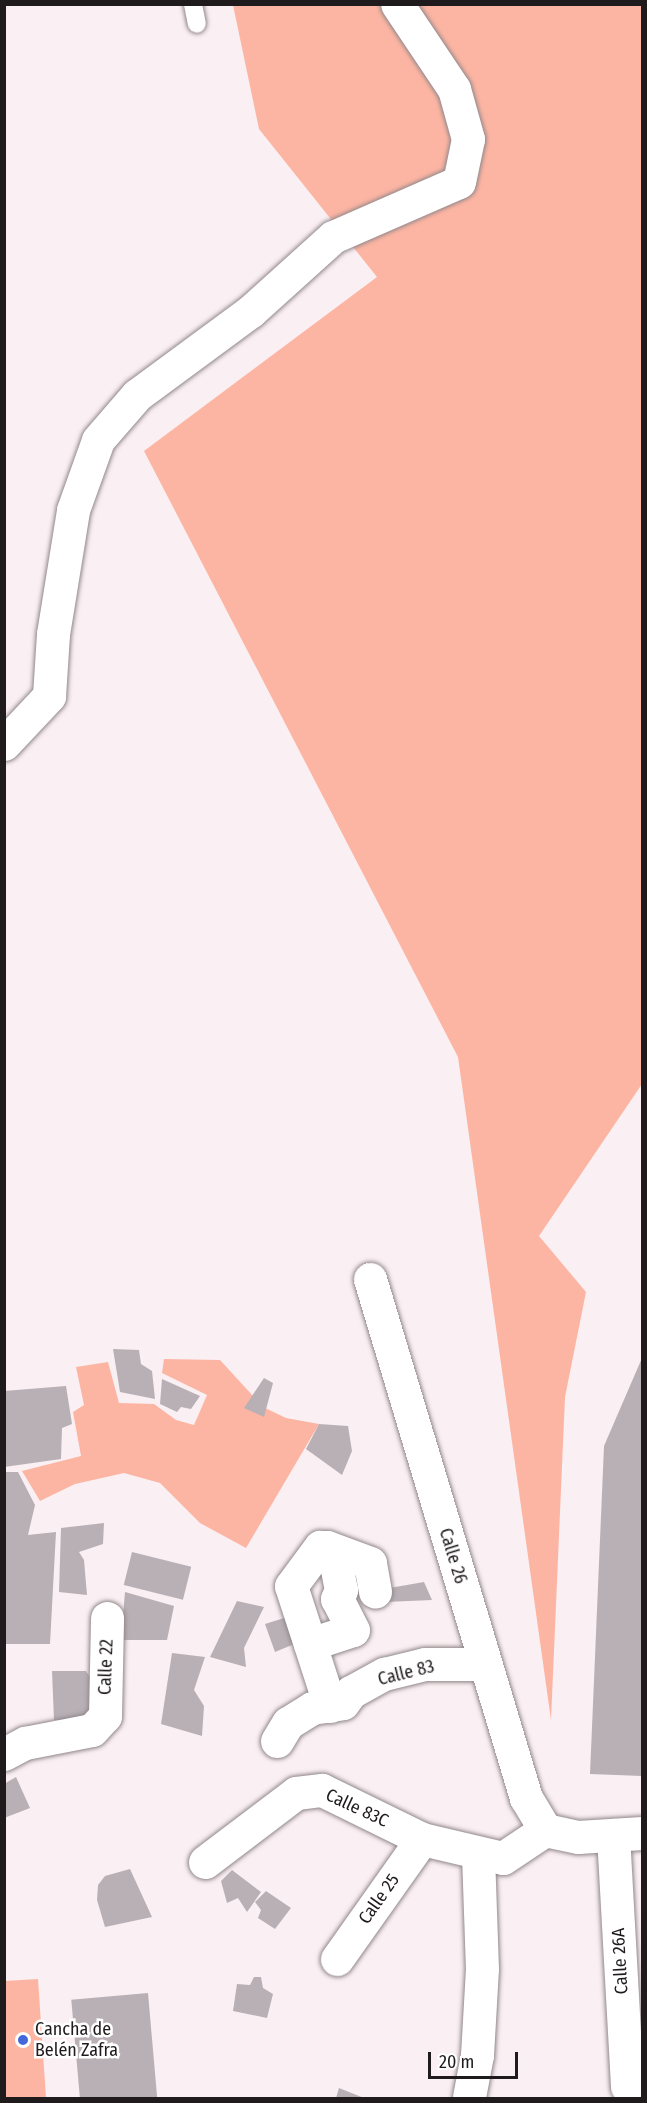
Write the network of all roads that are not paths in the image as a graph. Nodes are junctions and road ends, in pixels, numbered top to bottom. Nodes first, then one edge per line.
1 (193, 4) edge
2 (397, 4) edge
3 (197, 24) dead end
4 (4, 744) edge
5 (370, 1279) dead end
6 (338, 1552) junction
7 (375, 1592) dead end
8 (107, 1618) dead end
9 (306, 1631) junction
10 (485, 1664) junction
11 (330, 1706) junction
12 (277, 1741) dead end
13 (4, 1754) edge
14 (545, 1830) junction
15 (628, 1834) edge
16 (422, 1839) junction
17 (478, 1855) junction
18 (205, 1862) dead end
19 (337, 1959) dead end
20 (627, 2087) dead end
21 (469, 2097) dead end

1 - 3 lane
2 - 4 street
5 - 10 street, Calle 26
6 - 7 street
6 - 9 street
6 - 9 street
8 - 13 street, Calle 22
9 - 11 street
10 - 11 street, Calle 83
10 - 14 street, Calle 26
11 - 12 street, Calle 83
14 - 15 street
14 - 17 street, Calle 83C
15 - 20 street, Calle 26A
16 - 17 street, Calle 83C
16 - 18 street, Calle 83C
16 - 19 street, Calle 25
17 - 21 street

